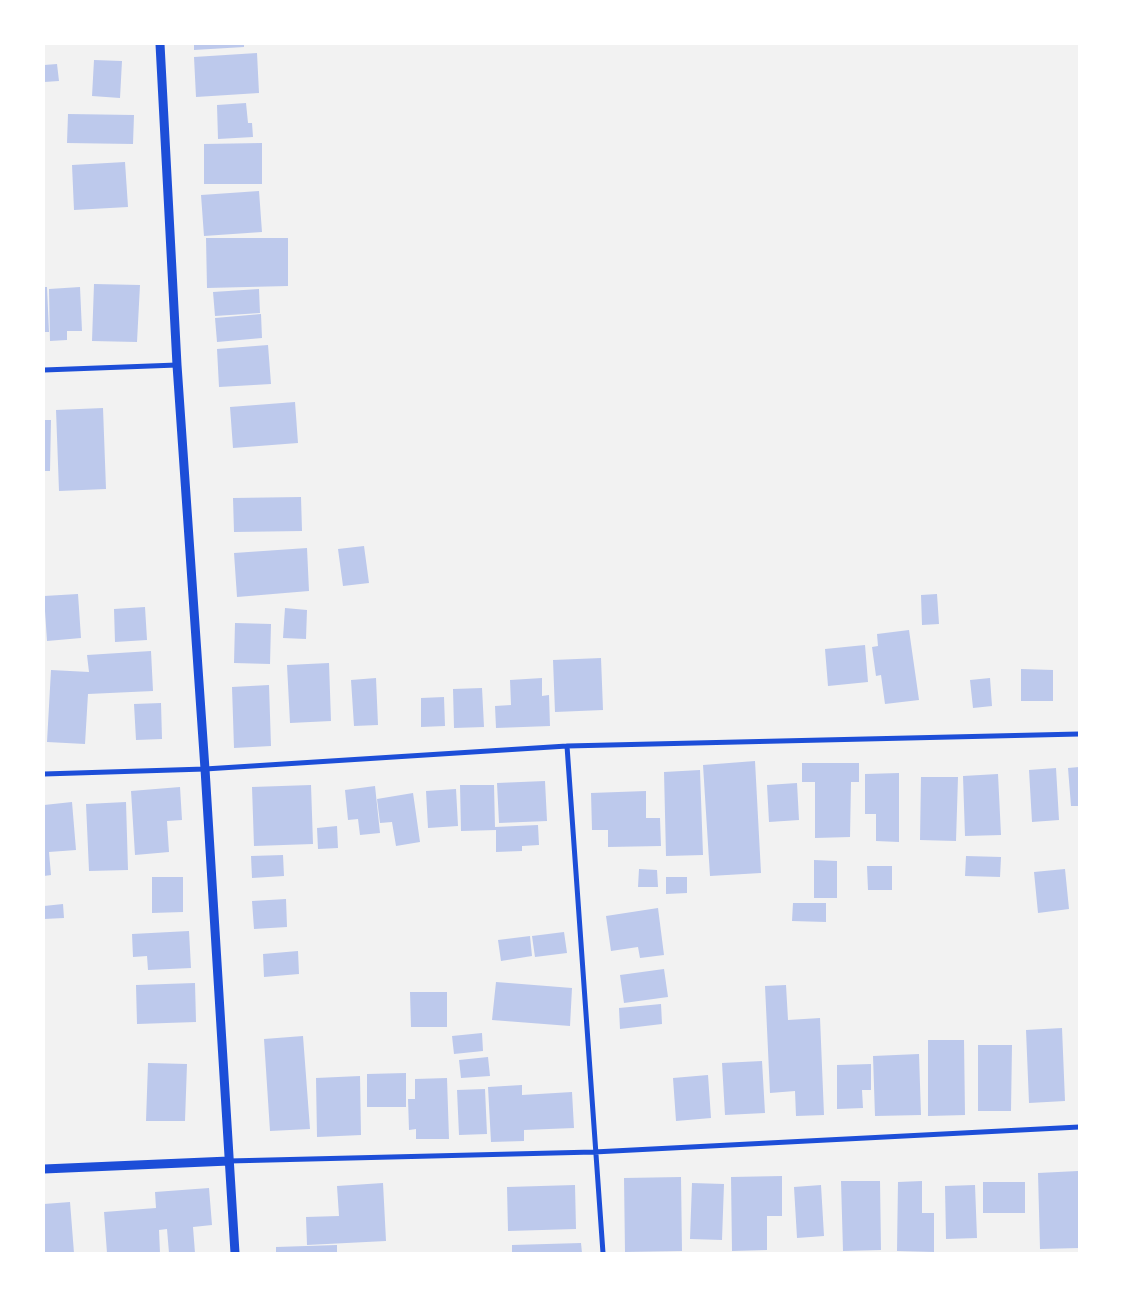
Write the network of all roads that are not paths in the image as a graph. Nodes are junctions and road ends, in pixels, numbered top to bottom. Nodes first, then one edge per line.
1 (160, 44) edge
2 (177, 365) junction
3 (44, 370) edge
4 (1079, 734) edge
5 (567, 746) junction
6 (205, 769) junction
7 (44, 774) edge
8 (1079, 1127) edge
9 (594, 1152) junction
10 (229, 1161) junction
11 (44, 1169) edge
12 (235, 1253) edge
13 (603, 1253) edge

1 - 2 street
2 - 3 street
2 - 6 street
4 - 5 street
5 - 6 street
5 - 9 street
6 - 7 street
6 - 10 street
8 - 9 street
9 - 10 street
9 - 13 street
10 - 11 street
10 - 12 street

